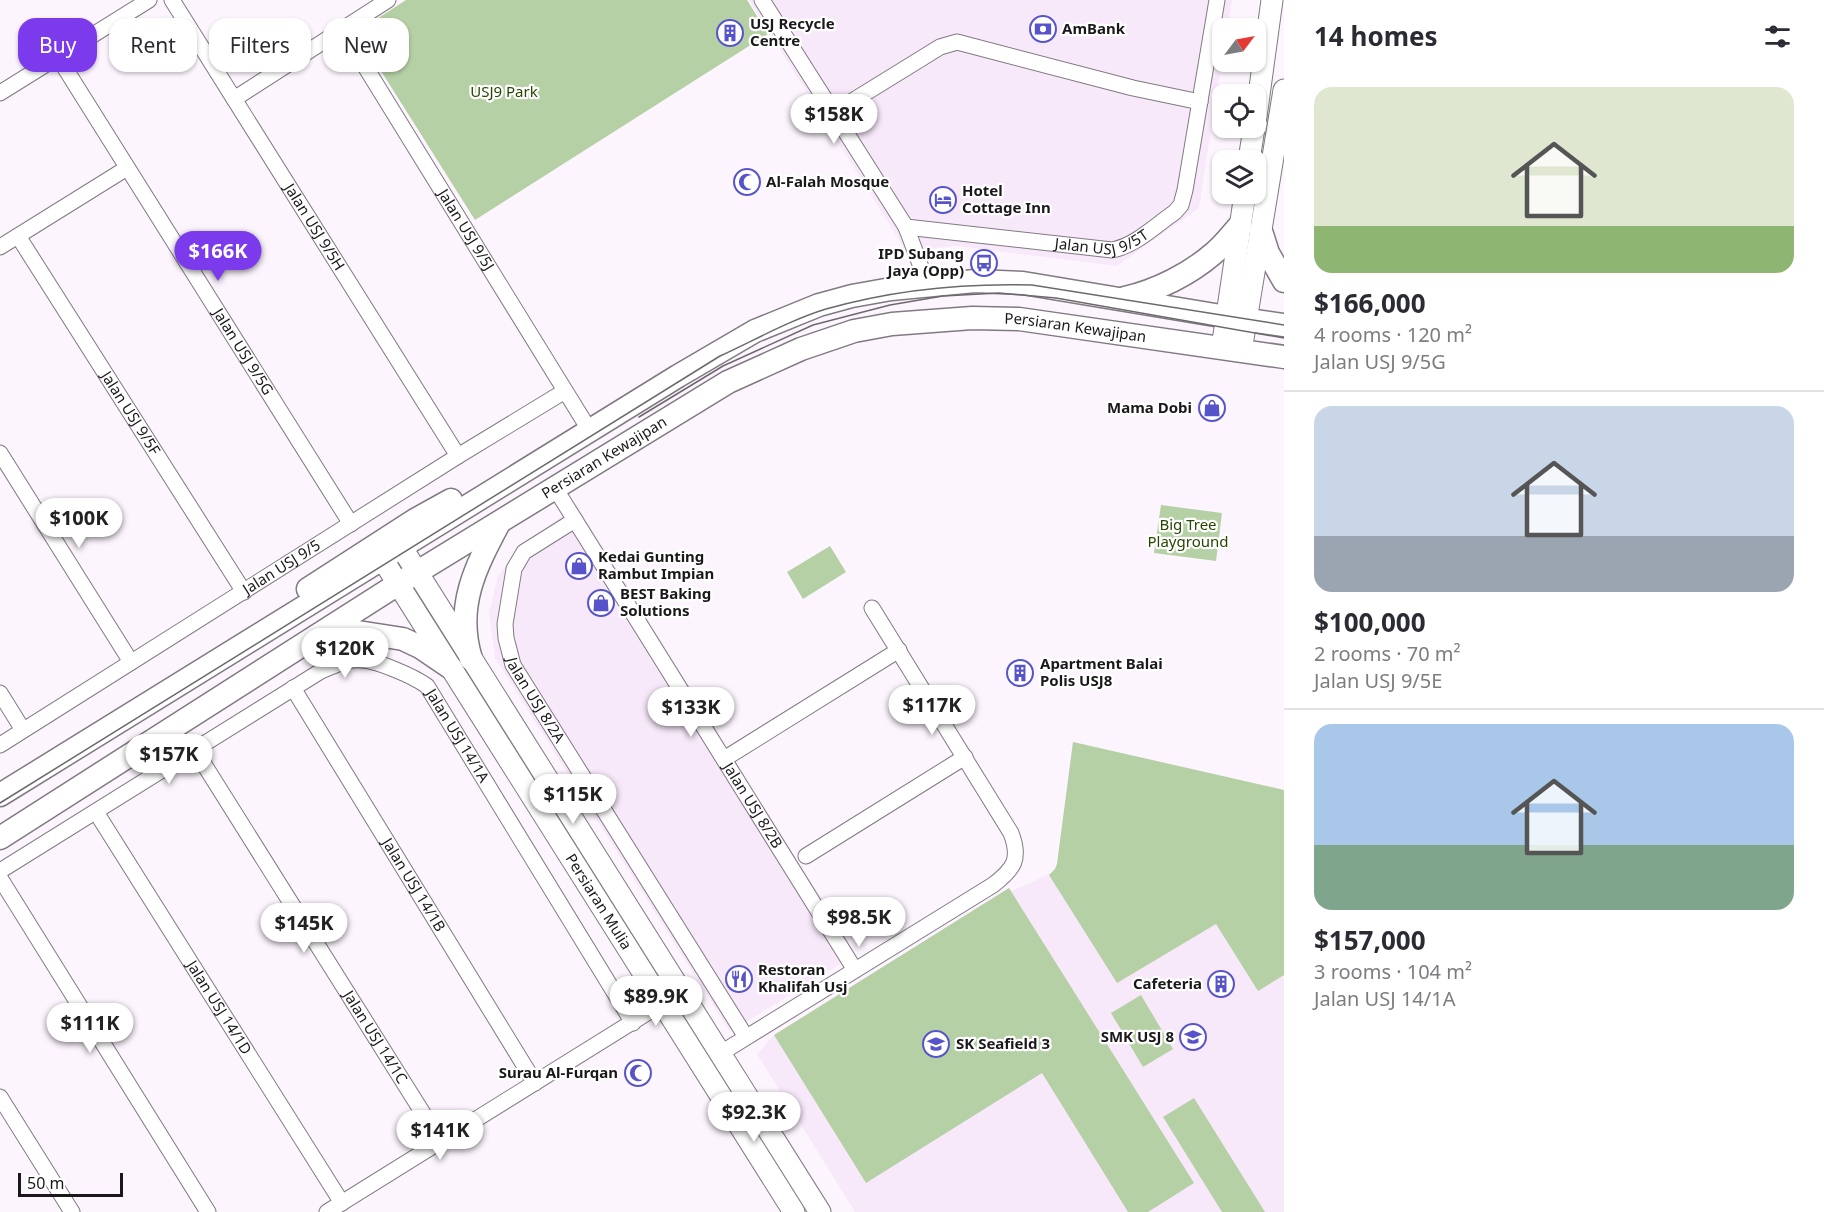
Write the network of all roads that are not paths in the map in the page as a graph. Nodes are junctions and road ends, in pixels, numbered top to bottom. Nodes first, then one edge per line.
1 (149, 0) edge
2 (172, 0) edge
3 (388, 0) edge
4 (762, 0) edge
5 (1217, 0) edge
6 (1272, 0) edge
7 (359, 18) edge
8 (97, 33) edge
9 (323, 41) edge
10 (34, 72) edge
11 (67, 72) edge
12 (368, 72) edge
13 (1261, 84) edge
14 (1284, 90) edge
15 (0, 93) edge
16 (234, 99) junction
17 (1200, 102) junction
18 (833, 113) junction
19 (128, 168) junction
20 (1246, 204) edge
21 (906, 227) junction
22 (1250, 228) junction
23 (18, 236) junction
24 (0, 247) edge
25 (1284, 281) edge
26 (922, 286) junction
27 (1118, 299) junction
28 (1236, 319) junction
29 (1284, 325) edge
30 (1232, 350) junction
31 (1284, 357) edge
32 (565, 391) junction
33 (590, 430) junction
34 (566, 445) junction
35 (0, 453) edge
36 (458, 456) junction
37 (555, 488) junction
38 (575, 520) junction
39 (500, 522) junction
40 (351, 524) junction
41 (392, 554) junction
42 (408, 578) junction
43 (244, 591) junction
44 (872, 608) dead end
45 (315, 638) junction
46 (899, 650) junction
47 (131, 662) junction
48 (461, 663) junction
49 (195, 674) junction
50 (293, 688) junction
51 (0, 693) edge
52 (23, 730) junction
53 (0, 745) edge
54 (195, 750) junction
55 (964, 757) junction
56 (724, 759) junction
57 (0, 795) edge
58 (96, 812) junction
59 (0, 838) edge
60 (806, 856) dead end
61 (0, 871) edge
62 (0, 878) edge
63 (855, 970) junction
64 (681, 990) junction
65 (663, 1004) junction
66 (633, 1023) junction
67 (747, 1037) junction
68 (721, 1053) junction
69 (535, 1083) junction
70 (0, 1096) edge
71 (441, 1142) junction
72 (342, 1203) junction
73 (72, 1212) edge
74 (208, 1212) edge
75 (327, 1212) edge
76 (794, 1212) edge
77 (820, 1212) edge

1 - 8 street
2 - 16 street, Jalan USJ 9/5H
3 - 7 street
4 - 18 street
5 - 17 street, Jalan USJ 9/5T
6 - 13 main road
9 - 16 street
10 - 15 street
11 - 19 street, Jalan USJ 9/5G
12 - 32 street, Jalan USJ 9/5J
14 - 22 main road
16 - 36 street, Jalan USJ 9/5H
17 - 18 street
17 - 21 street, Jalan USJ 9/5T
18 - 21 street
19 - 23 street
19 - 40 street, Jalan USJ 9/5G
20 - 22 main road
21 - 26 street
22 - 25 main road
22 - 27 main road
22 - 28 main road
23 - 24 street
23 - 43 street, Jalan USJ 9/5F
26 - 27 main road, Persiaran Kewajipan
26 - 33 main road, Persiaran Kewajipan
27 - 28 main road, Persiaran Kewajipan
28 - 29 main road, Persiaran Kewajipan
28 - 30 main road
30 - 31 main road, Persiaran Kewajipan
30 - 37 main road, Persiaran Kewajipan
32 - 33 street, Jalan USJ 9/5J
32 - 36 street, Jalan USJ 9/5
33 - 34 main road, Persiaran Kewajipan
34 - 41 main road, Persiaran Kewajipan
34 - 49 main road, Persiaran Kewajipan
35 - 47 street
36 - 40 street, Jalan USJ 9/5
37 - 38 street, Jalan USJ 8/2B
37 - 39 main road, Persiaran Kewajipan
38 - 56 street, Jalan USJ 8/2B
38 - 67 street, Jalan USJ 8/2A
39 - 42 main road, Persiaran Kewajipan
39 - 48 main road
40 - 43 street, Jalan USJ 9/5
41 - 42 main road, Persiaran Mulia
41 - 49 main road, Persiaran Kewajipan
42 - 45 main road, Persiaran Kewajipan
42 - 48 main road, Persiaran Mulia
43 - 47 street, Jalan USJ 9/5
44 - 46 street
45 - 48 main road
45 - 59 main road, Persiaran Kewajipan
46 - 55 street
46 - 56 street
47 - 52 street, Jalan USJ 9/5
48 - 64 main road, Persiaran Mulia
48 - 65 main road, Persiaran Mulia
49 - 57 main road, Persiaran Kewajipan
50 - 54 street, Jalan USJ 14/1A
50 - 66 street, Jalan USJ 14/1A
50 - 69 street, Jalan USJ 14/1B
51 - 52 street
52 - 53 street, Jalan USJ 9/5
54 - 58 street, Jalan USJ 14/1A
54 - 71 street, Jalan USJ 14/1C
55 - 60 street
55 - 63 street
56 - 63 street, Jalan USJ 8/2B
58 - 61 street, Jalan USJ 14/1A
58 - 72 street, Jalan USJ 14/1D
62 - 74 street
63 - 67 street
64 - 65 street
64 - 68 main road, Persiaran Mulia
65 - 66 street
65 - 76 main road, Persiaran Mulia
66 - 69 street
67 - 68 street
68 - 77 main road, Persiaran Mulia
69 - 71 street
70 - 73 street
71 - 72 street
72 - 75 street

